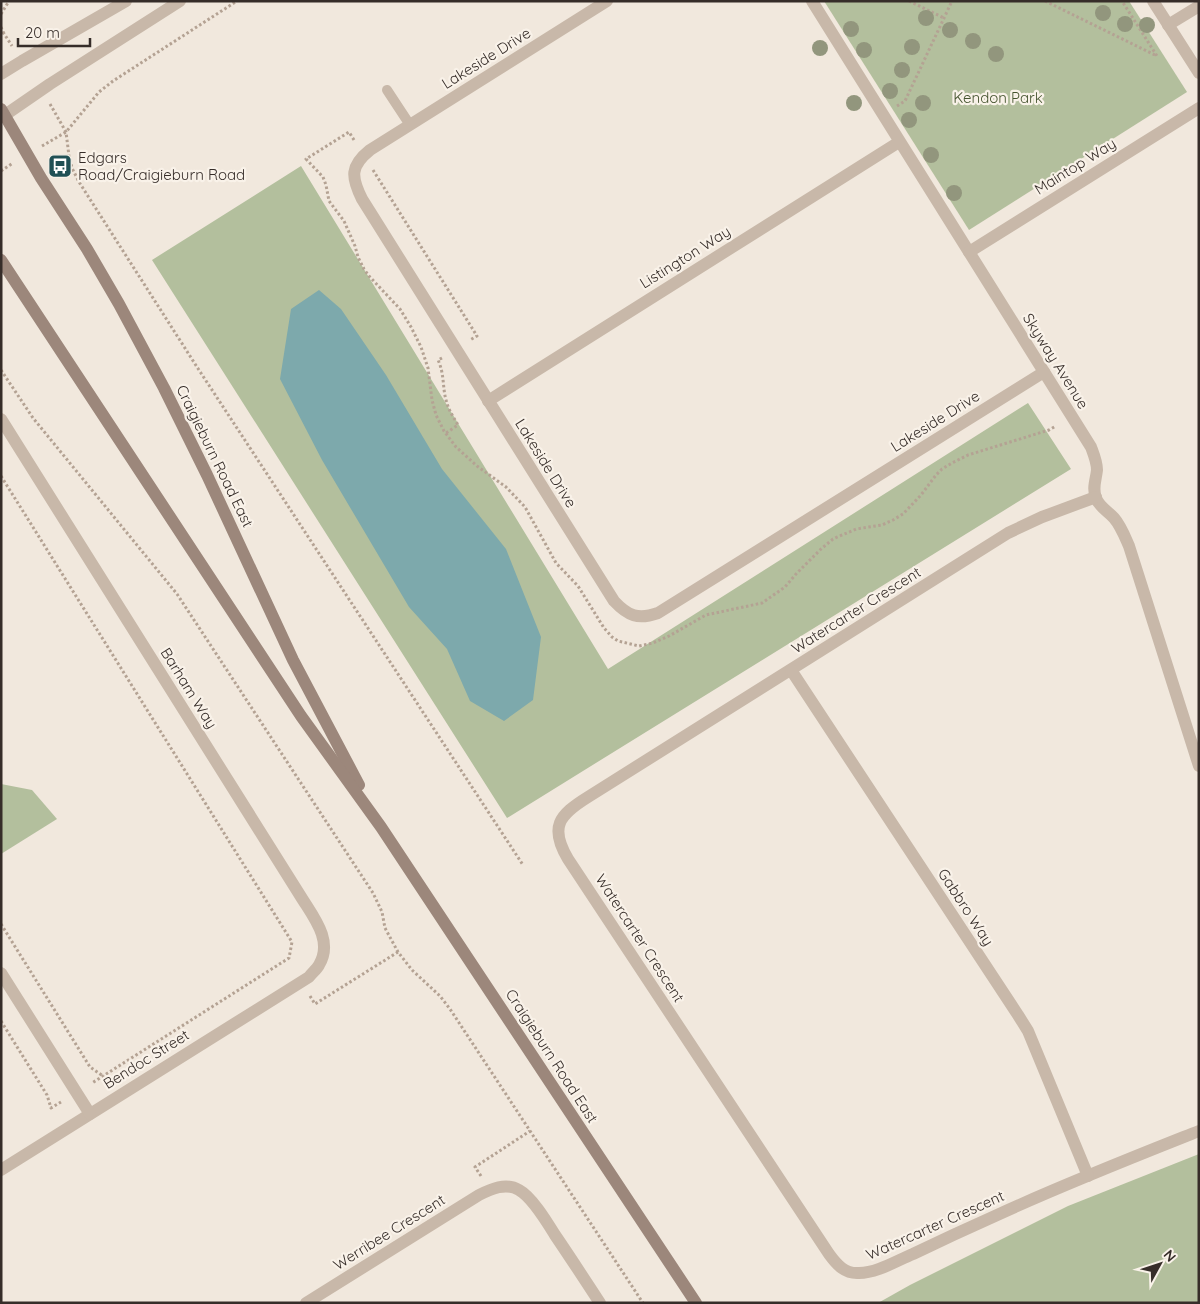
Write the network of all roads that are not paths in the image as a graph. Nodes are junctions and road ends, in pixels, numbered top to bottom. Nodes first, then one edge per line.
1 (126, 1) edge
2 (180, 1) edge
3 (607, 1) edge
4 (812, 1) edge
5 (1153, 1) edge
6 (1199, 6) edge
7 (1168, 25) junction
8 (1199, 73) edge
9 (1, 74) edge
10 (387, 90) dead end
11 (1199, 108) edge
12 (2, 114) edge
13 (410, 125) junction
14 (899, 142) junction
15 (969, 252) junction
16 (1, 260) edge
17 (1044, 372) junction
18 (488, 401) junction
19 (1, 420) edge
20 (1096, 497) junction
21 (791, 670) junction
22 (1199, 766) edge
23 (381, 827) junction
24 (1, 973) edge
25 (305, 979) joint
26 (90, 1114) junction
27 (1199, 1131) edge
28 (1, 1170) edge
29 (1088, 1176) junction
30 (306, 1303) edge
31 (600, 1303) edge
32 (696, 1303) edge

1 - 9 street
2 - 12 street
3 - 13 street, Lakeside Drive
4 - 14 street, Skyway Avenue
5 - 7 street
6 - 7 street
7 - 8 street
10 - 13 lane
11 - 15 street, Maintop Way
12 - 23 main road, Craigieburn Road East
13 - 18 street, Lakeside Drive
14 - 15 street, Skyway Avenue
14 - 18 street, Listington Way
15 - 17 street, Skyway Avenue
16 - 23 main road, Craigieburn Road East
17 - 18 street, Lakeside Drive
17 - 20 street, Skyway Avenue
19 - 25 street, Barham Way
20 - 21 street, Watercarter Crescent
20 - 22 street
21 - 29 street, Gabbro Way
21 - 29 street, Watercarter Crescent
23 - 32 main road, Craigieburn Road East
24 - 26 street
25 - 26 street, Bendoc Street
26 - 28 street, Bendoc Street
27 - 29 street, Watercarter Crescent
30 - 31 street, Werribee Crescent

